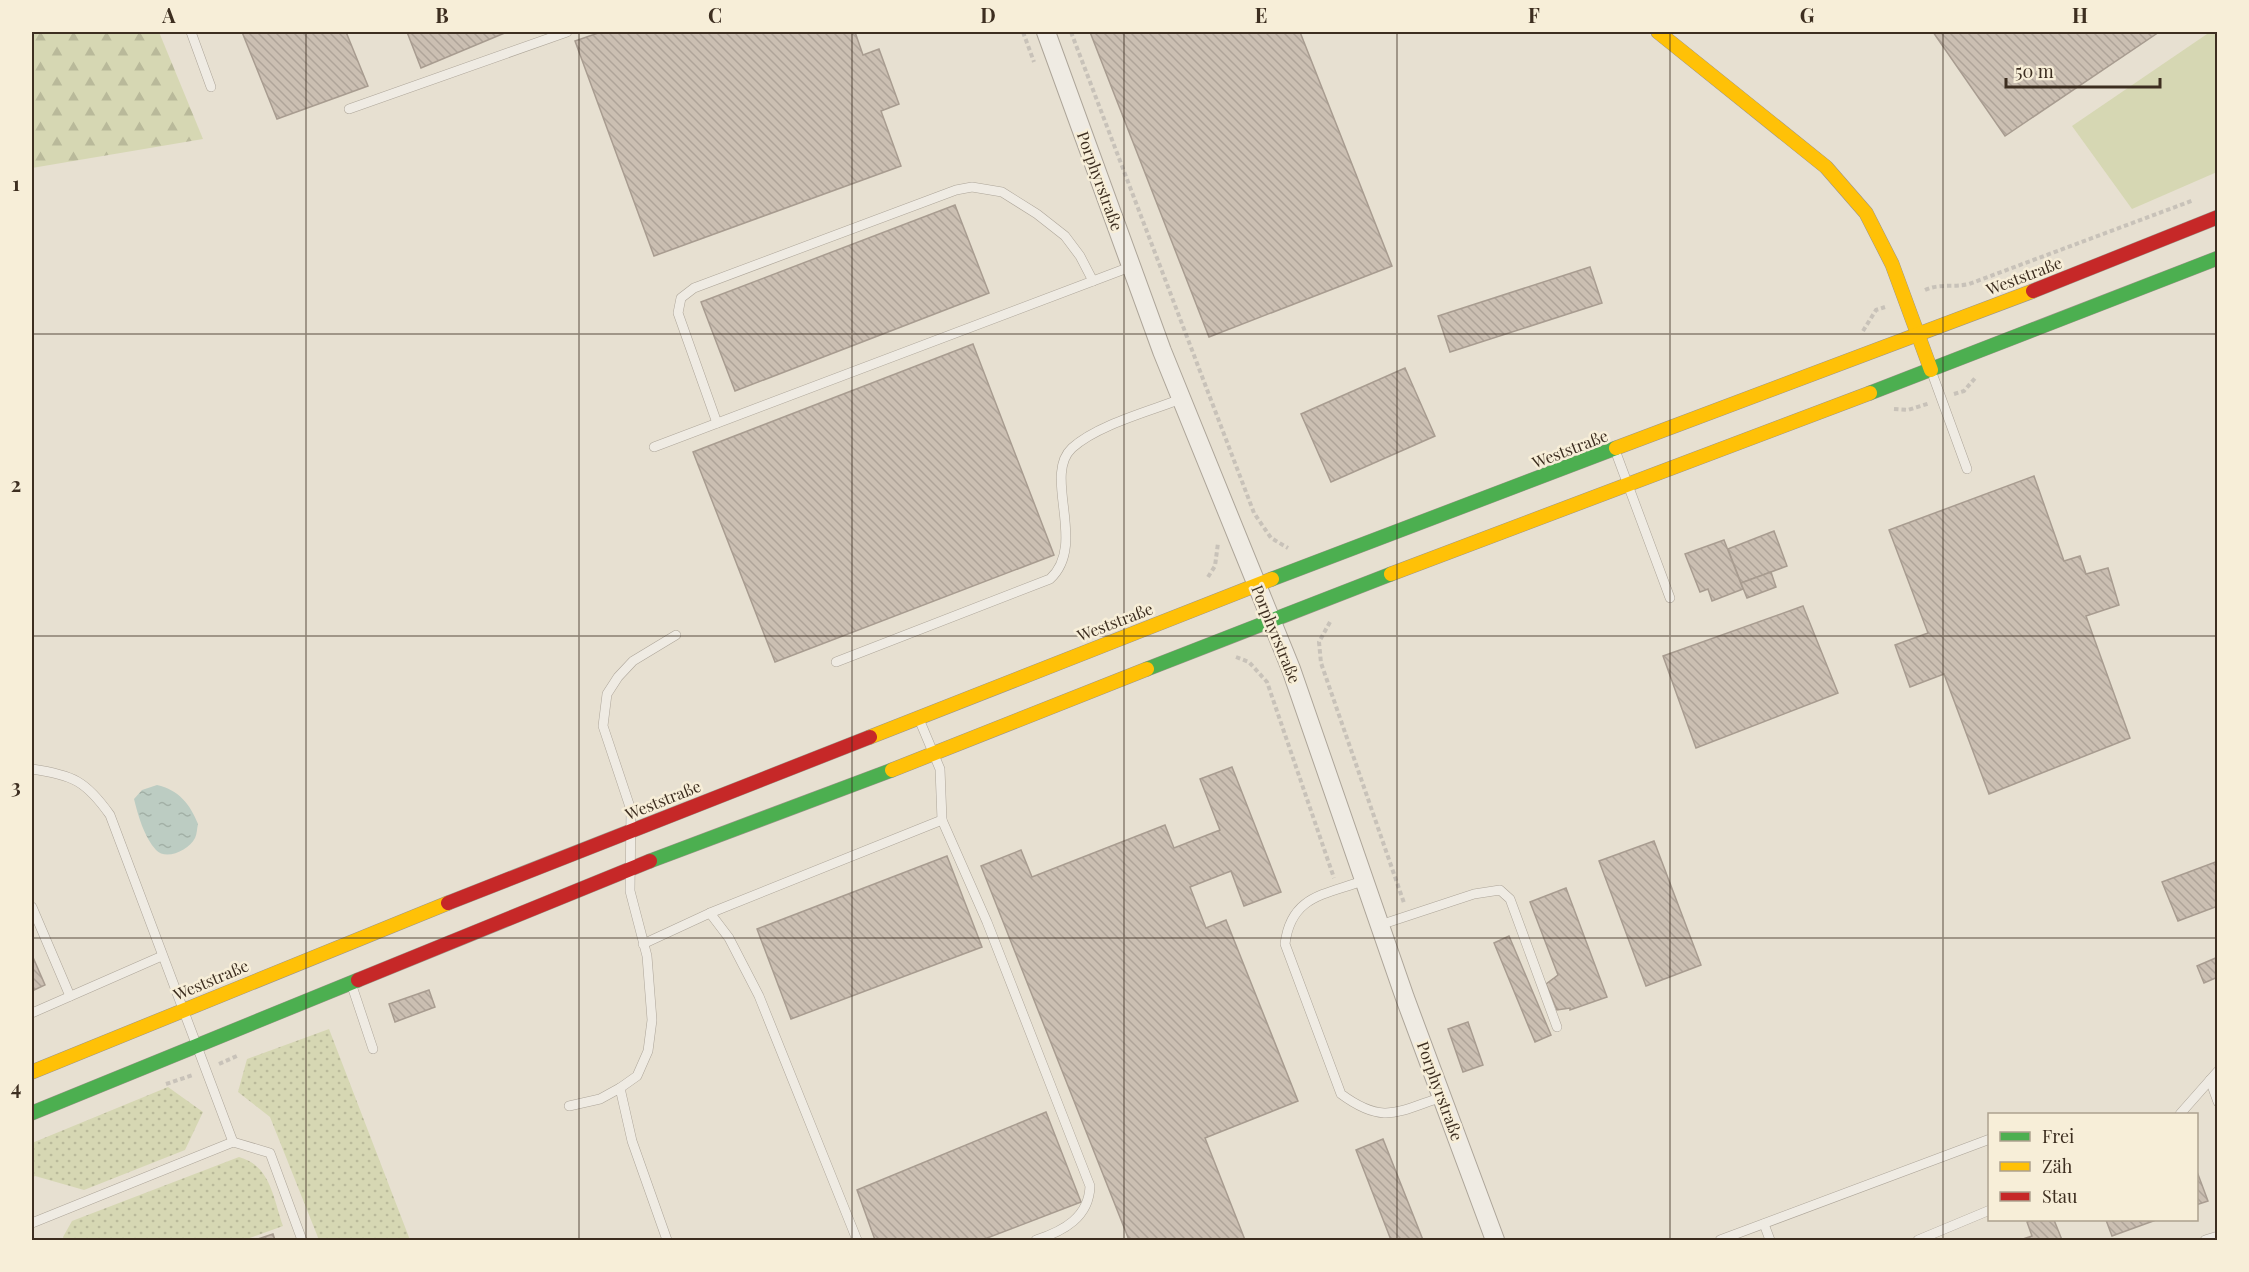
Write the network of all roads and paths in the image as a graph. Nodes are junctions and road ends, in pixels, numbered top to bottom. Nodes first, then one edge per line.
1 (190, 32) edge
2 (567, 32) edge
3 (1046, 32) edge
4 (1071, 32) edge
5 (1658, 32) edge
6 (211, 87) dead end
7 (349, 109) dead end
8 (2217, 217) edge
9 (2217, 258) edge
10 (1130, 267) junction
11 (1093, 281) junction
12 (1918, 334) junction
13 (1931, 370) junction
14 (1181, 399) junction
15 (717, 423) junction
16 (654, 447) dead end
17 (1615, 450) junction
18 (1967, 469) dead end
19 (1629, 484) junction
20 (1279, 544) dead end
21 (1257, 584) junction
22 (1670, 598) dead end
23 (1271, 619) junction
24 (676, 635) dead end
25 (1319, 642) dead end
26 (836, 662) dead end
27 (1254, 666) dead end
28 (918, 717) junction
29 (934, 754) junction
30 (32, 769) edge
31 (942, 820) junction
32 (631, 831) junction
33 (630, 869) junction
34 (1365, 880) junction
35 (1338, 890) junction
36 (32, 907) edge
37 (710, 913) junction
38 (1408, 915) junction
39 (1380, 925) junction
40 (643, 944) junction
41 (162, 956) junction
42 (351, 983) junction
43 (70, 996) junction
44 (182, 1010) junction
45 (32, 1013) edge
46 (1557, 1027) dead end
47 (196, 1046) junction
48 (372, 1049) dead end
49 (2217, 1071) edge
50 (32, 1072) edge
51 (2210, 1080) junction
52 (620, 1088) junction
53 (1443, 1097) junction
54 (2217, 1101) edge
55 (569, 1106) dead end
56 (32, 1113) edge
57 (2181, 1113) edge
58 (1988, 1139) edge
59 (233, 1142) junction
60 (1988, 1210) edge
61 (32, 1223) edge
62 (1764, 1224) junction
63 (2217, 1236) edge
64 (302, 1240) edge
65 (667, 1240) edge
66 (857, 1240) edge
67 (1036, 1240) edge
68 (1495, 1240) edge
69 (1720, 1240) edge
70 (1770, 1240) edge
71 (1918, 1240) edge
72 (2205, 1240) edge

1 - 6 lane
2 - 7 lane
3 - 10 street, Porphyrstraße
4 - 20 path
5 - 12 main road
8 - 12 main road, Weststraße
9 - 13 main road
10 - 11 lane
10 - 14 street, Porphyrstraße
11 - 15 lane
11 - 15 lane
12 - 13 main road
12 - 17 main road, Weststraße
13 - 18 lane
13 - 19 main road
14 - 21 street, Porphyrstraße
14 - 26 lane
15 - 16 lane
17 - 19 lane
17 - 21 main road, Weststraße
19 - 22 lane
19 - 23 main road
21 - 23 street, Porphyrstraße
21 - 28 main road, Weststraße
23 - 29 main road
23 - 34 street, Porphyrstraße
24 - 32 lane
25 - 38 path
27 - 35 path
28 - 29 lane
28 - 32 main road, Weststraße
29 - 31 lane
29 - 33 main road
30 - 41 lane
31 - 37 lane
31 - 67 lane
32 - 33 lane
32 - 44 main road, Weststraße
33 - 40 lane
33 - 42 main road
34 - 35 lane
34 - 39 street, Porphyrstraße
35 - 53 lane
36 - 43 lane
37 - 40 lane
37 - 66 lane
38 - 39 lane
38 - 46 lane
39 - 53 street, Porphyrstraße
40 - 52 lane
41 - 43 lane
41 - 44 lane
42 - 47 main road
42 - 48 lane
43 - 45 lane
44 - 47 lane
44 - 50 main road, Weststraße
47 - 56 main road
47 - 59 lane
49 - 51 lane
51 - 54 lane
51 - 57 lane
52 - 55 lane
52 - 65 lane
53 - 68 street, Porphyrstraße
58 - 62 lane
59 - 61 lane
59 - 64 lane
60 - 71 lane
62 - 69 lane
62 - 70 lane
63 - 72 lane

